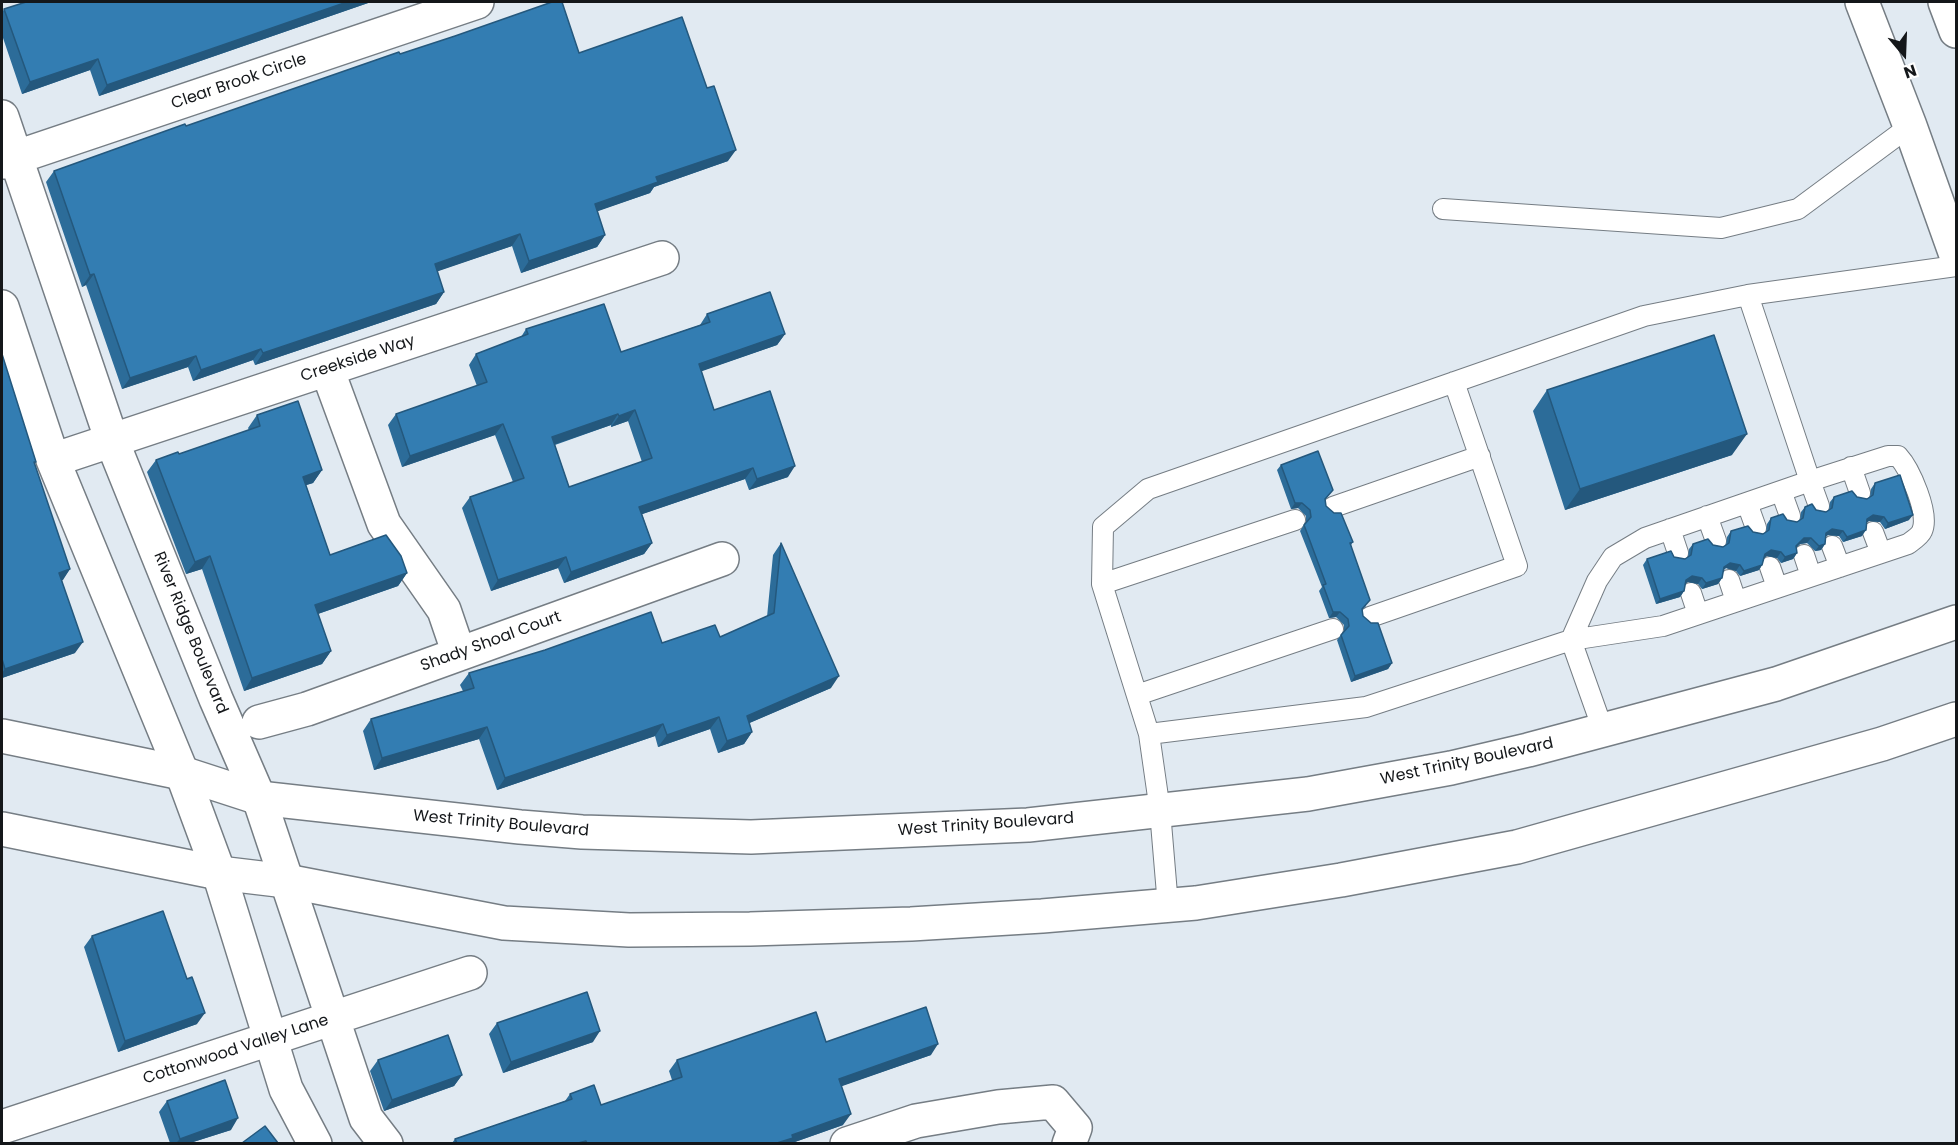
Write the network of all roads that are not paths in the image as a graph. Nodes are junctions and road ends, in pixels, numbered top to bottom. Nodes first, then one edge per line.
1 (477, 2) edge
2 (1862, 2) edge
3 (1946, 2) edge
4 (1956, 31) edge
5 (2, 117) edge
6 (1910, 126) junction
7 (9, 160) edge
8 (1443, 208) dead end
9 (1956, 255) edge
10 (662, 258) dead end
11 (1956, 266) edge
12 (1748, 295) junction
13 (2, 306) edge
14 (327, 369) junction
15 (1454, 382) junction
16 (112, 441) junction
17 (1479, 456) junction
18 (53, 460) junction
19 (1851, 467) junction
20 (1810, 481) junction
21 (1781, 491) junction
22 (1860, 493) dead end
23 (1747, 503) junction
24 (1819, 506) dead end
25 (1333, 507) dead end
26 (1707, 516) junction
27 (1790, 516) dead end
28 (1295, 520) dead end
29 (1756, 528) dead end
30 (1670, 529) junction
31 (1873, 532) dead end
32 (1716, 541) dead end
33 (1832, 546) dead end
34 (1678, 553) dead end
35 (1881, 553) junction
36 (1804, 555) dead end
37 (722, 560) dead end
38 (1770, 567) dead end
39 (1840, 567) junction
40 (1811, 576) junction
41 (1728, 580) dead end
42 (1102, 584) junction
43 (1777, 587) junction
44 (1691, 593) dead end
45 (1736, 601) junction
46 (1698, 614) junction
47 (1370, 617) dead end
48 (1956, 622) edge
49 (1333, 629) dead end
50 (1571, 640) junction
51 (459, 654) junction
52 (1137, 695) junction
53 (1956, 719) edge
54 (259, 722) dead end
55 (1603, 730) junction
56 (1149, 734) junction
57 (2, 736) edge
58 (182, 773) junction
59 (260, 798) junction
60 (1160, 811) junction
61 (2, 829) edge
62 (219, 873) junction
63 (286, 881) junction
64 (1168, 906) junction
65 (470, 973) dead end
66 (332, 1018) junction
67 (271, 1038) junction
68 (2, 1127) edge
69 (315, 1143) edge
70 (386, 1143) edge
71 (847, 1143) edge
72 (1069, 1143) edge

1 - 7 street, Clear Brook Circle
2 - 6 street
3 - 4 street
5 - 7 street, River Ridge Boulevard
6 - 8 lane
6 - 9 street
7 - 16 street, River Ridge Boulevard
10 - 14 street, Creekside Way
11 - 12 lane
12 - 15 lane
12 - 20 lane
13 - 18 street
14 - 16 street, Creekside Way
14 - 51 street
15 - 17 lane
15 - 42 lane
16 - 18 street, Creekside Way
16 - 59 street, River Ridge Boulevard
17 - 25 lane
17 - 47 lane
18 - 58 street
19 - 20 lane
19 - 22 lane
19 - 35 lane
20 - 21 lane
20 - 24 lane
21 - 23 lane
21 - 27 lane
23 - 26 lane
23 - 29 lane
26 - 30 lane
26 - 32 lane
28 - 42 lane
30 - 34 lane
30 - 50 lane
31 - 35 lane
33 - 39 lane
35 - 39 lane
36 - 40 lane
37 - 51 street, Shady Shoal Court
38 - 43 lane
39 - 40 lane
40 - 43 lane
41 - 45 lane
42 - 52 lane
43 - 45 lane
44 - 46 lane
45 - 46 lane
46 - 50 lane
48 - 55 street, West Trinity Boulevard
49 - 52 lane
50 - 55 lane
50 - 56 lane
51 - 54 street, Shady Shoal Court
52 - 56 lane
53 - 64 street
55 - 60 street, West Trinity Boulevard
56 - 60 lane
57 - 58 street, West Trinity Boulevard
58 - 59 street, West Trinity Boulevard
58 - 62 street
59 - 60 street, West Trinity Boulevard
59 - 63 street, River Ridge Boulevard
60 - 64 lane
61 - 62 street
62 - 63 street
62 - 67 street
63 - 64 street
63 - 66 street, River Ridge Boulevard
65 - 66 street, Cottonwood Valley Lane
66 - 67 street, Cottonwood Valley Lane
66 - 70 street, River Ridge Boulevard
67 - 68 street, Cottonwood Valley Lane
67 - 69 street
71 - 72 street

